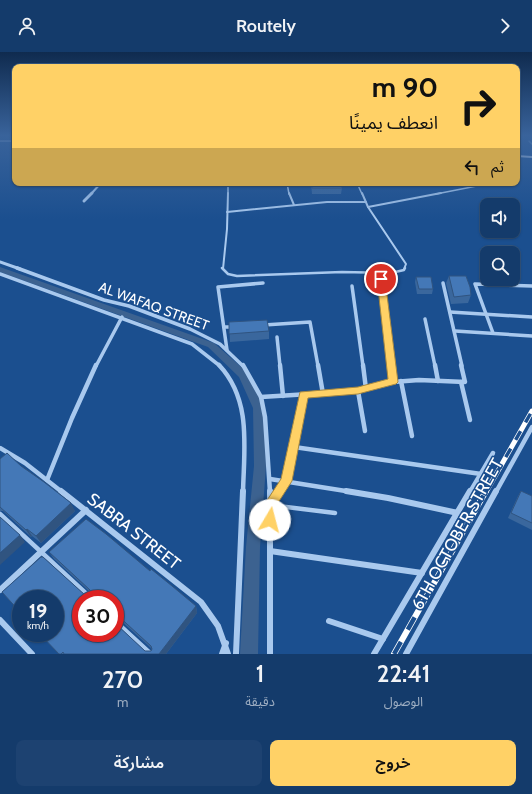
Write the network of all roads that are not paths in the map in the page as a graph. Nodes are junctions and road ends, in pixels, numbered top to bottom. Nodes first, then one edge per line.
1 (98, 186) edge
2 (228, 186) edge
3 (288, 186) edge
4 (358, 186) edge
5 (476, 186) edge
6 (84, 201) dead end
7 (366, 202) junction
8 (294, 205) junction
9 (368, 207) junction
10 (227, 212) junction
11 (0, 262) edge
12 (0, 274) edge
13 (381, 279) dead end
14 (263, 282) dead end
15 (443, 283) dead end
16 (352, 286) dead end
17 (532, 286) edge
18 (450, 312) junction
19 (486, 314) junction
20 (122, 317) junction
21 (532, 317) edge
22 (425, 319) dead end
23 (255, 325) edge
24 (240, 326) edge
25 (224, 327) junction
26 (454, 331) junction
27 (493, 333) junction
28 (532, 336) edge
29 (277, 337) dead end
30 (227, 350) junction
31 (401, 381) junction
32 (438, 381) junction
33 (393, 382) junction
34 (461, 382) junction
35 (366, 389) junction
36 (358, 391) junction
37 (303, 394) junction
38 (323, 394) junction
39 (283, 396) junction
40 (261, 397) junction
41 (470, 420) dead end
42 (532, 428) edge
43 (365, 431) dead end
44 (412, 436) dead end
45 (294, 447) junction
46 (0, 448) edge
47 (493, 453) dead end
48 (481, 474) junction
49 (270, 479) junction
50 (47, 480) junction
51 (286, 481) junction
52 (270, 505) junction
53 (86, 510) junction
54 (335, 513) dead end
55 (458, 513) junction
56 (0, 514) edge
57 (270, 551) junction
58 (41, 552) junction
59 (422, 573) junction
60 (0, 590) edge
61 (82, 590) edge
62 (0, 620) edge
63 (329, 621) dead end
64 (124, 629) edge
65 (383, 639) junction
66 (226, 643) junction
67 (32, 654) edge
68 (151, 654) edge
69 (222, 654) edge
70 (228, 654) edge
71 (236, 654) edge
72 (270, 654) edge
73 (374, 654) edge
74 (406, 654) edge

1 - 6 street
2 - 10 lane
3 - 8 lane
4 - 7 lane
5 - 9 lane
7 - 8 lane
7 - 9 lane
8 - 10 lane
9 - 10 lane
11 - 30 street, AL WAFAQ STREET
12 - 20 street, AL WAFAQ STREET
13 - 33 street
14 - 25 street
15 - 18 street
16 - 35 street
17 - 19 street
18 - 19 street
18 - 26 street
19 - 21 street
19 - 27 street
20 - 50 street
20 - 71 street, AL WAFAQ STREET
22 - 32 street
23 - 38 street
24 - 25 street
25 - 30 street
26 - 27 street
26 - 34 street
27 - 28 street
29 - 39 street
30 - 40 street, AL WAFAQ STREET
31 - 32 street
31 - 33 street
31 - 44 street
32 - 34 street
33 - 35 street
34 - 41 street
35 - 36 street
36 - 38 street
36 - 43 street
37 - 38 street
37 - 39 street
37 - 45 street
39 - 40 street
40 - 49 street, AL WAFAQ STREET
42 - 74 street, 6TH OCTOBER STREET
45 - 48 street
45 - 51 street
46 - 50 street, SABRA STREET
47 - 48 street, 6TH OCTOBER STREET
48 - 55 street, 6TH OCTOBER STREET
49 - 51 street
49 - 52 street, AL WAFAQ STREET
50 - 53 street, SABRA STREET
51 - 52 street
51 - 55 street
52 - 54 lane
52 - 57 street, AL WAFAQ STREET
53 - 58 street
53 - 66 street, SABRA STREET
55 - 59 street, 6TH OCTOBER STREET
56 - 58 lane
57 - 59 street
57 - 72 street, AL WAFAQ STREET
58 - 60 street
58 - 61 lane
59 - 65 street, 6TH OCTOBER STREET
62 - 67 street
63 - 65 street
64 - 68 lane
65 - 73 street, 6TH OCTOBER STREET
66 - 69 street
66 - 70 street, SABRA STREET

